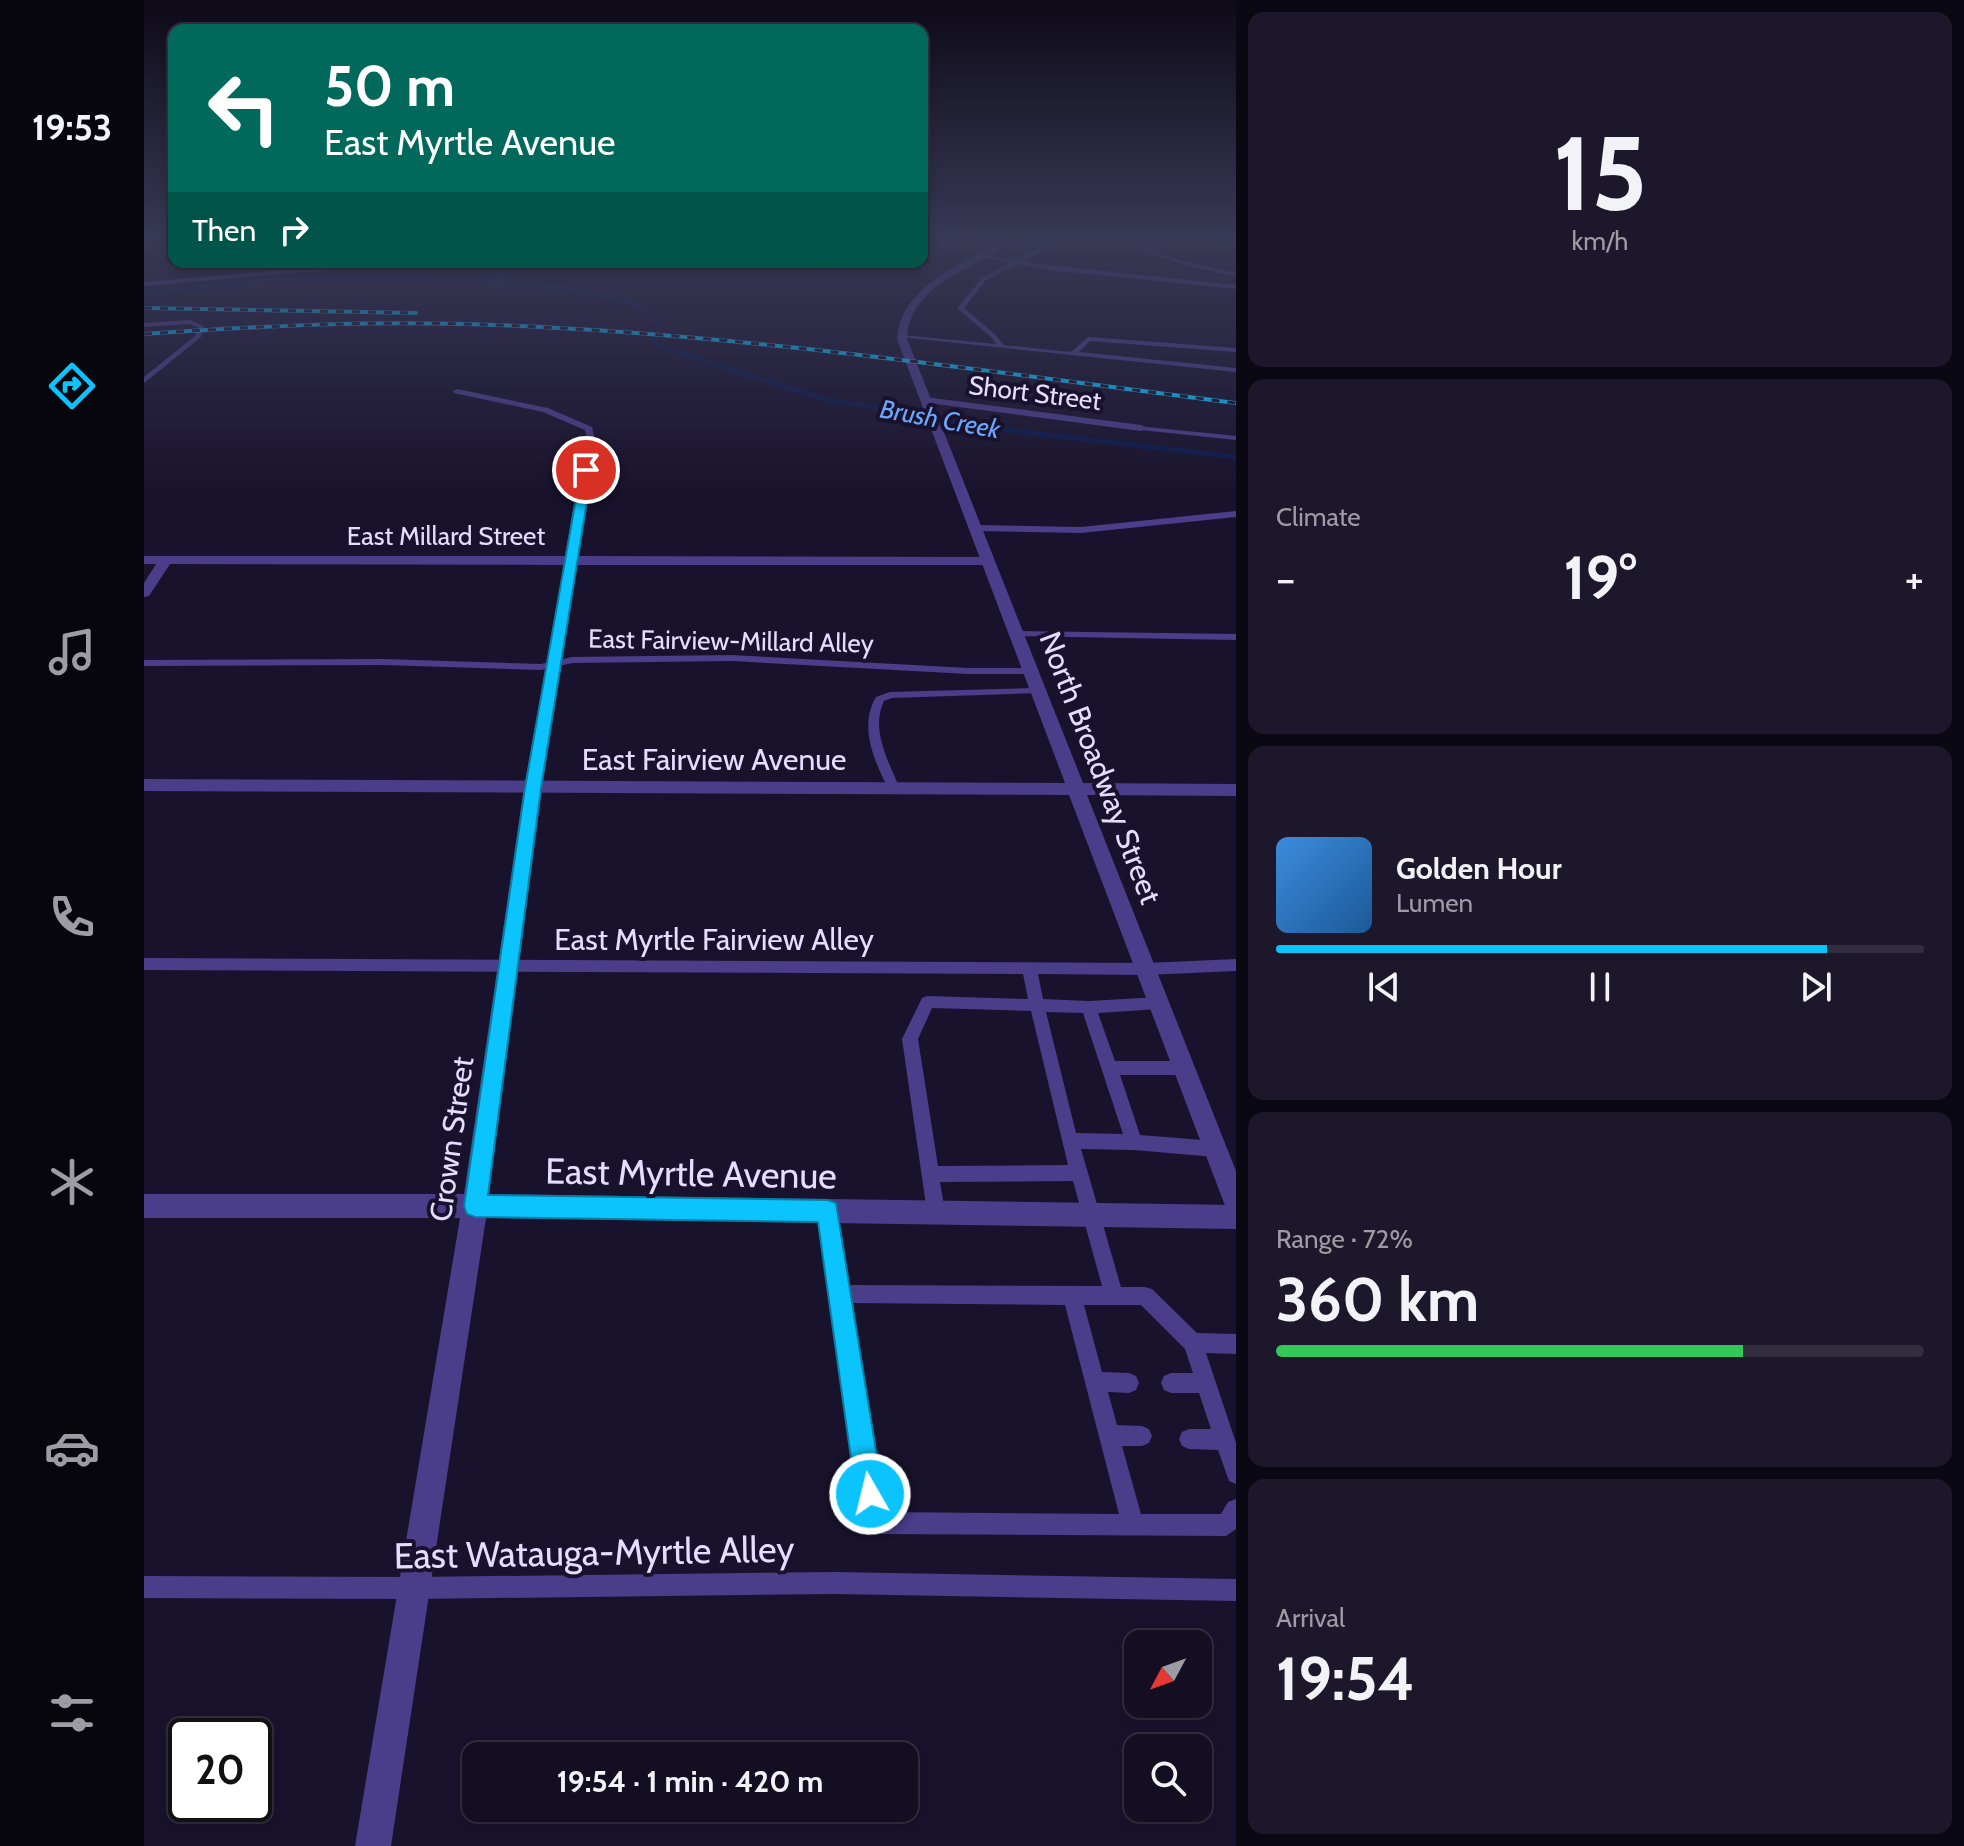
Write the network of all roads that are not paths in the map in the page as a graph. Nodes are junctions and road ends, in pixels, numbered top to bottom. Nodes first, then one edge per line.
1 (188, 322) edge
2 (190, 322) edge
3 (901, 322) edge
4 (977, 322) edge
5 (144, 325) edge
6 (902, 337) junction
7 (1001, 347) junction
8 (1236, 350) edge
9 (1073, 354) junction
10 (1236, 370) edge
11 (144, 381) edge
12 (457, 391) dead end
13 (926, 404) junction
14 (1141, 428) joint
15 (1236, 438) edge
16 (591, 441) joint
17 (1236, 514) edge
18 (975, 528) junction
19 (144, 560) edge
20 (166, 560) junction
21 (572, 560) junction
22 (987, 561) junction
23 (144, 593) edge
24 (1016, 634) junction
25 (1236, 637) edge
26 (144, 663) edge
27 (554, 665) junction
28 (1030, 671) junction
29 (1038, 691) junction
30 (144, 785) edge
31 (533, 788) junction
32 (894, 789) junction
33 (1076, 790) junction
34 (1236, 790) edge
35 (144, 964) edge
36 (509, 964) junction
37 (1236, 965) edge
38 (1029, 968) junction
39 (1146, 969) junction
40 (1159, 1003) junction
41 (1037, 1005) junction
42 (1089, 1007) junction
43 (1109, 1068) junction
44 (1184, 1068) junction
45 (1070, 1141) junction
46 (1134, 1142) junction
47 (1215, 1149) junction
48 (1079, 1173) junction
49 (930, 1174) junction
50 (1236, 1203) edge
51 (144, 1206) edge
52 (475, 1206) junction
53 (828, 1211) junction
54 (936, 1212) junction
55 (1091, 1215) junction
56 (1236, 1217) edge
57 (840, 1294) junction
58 (1072, 1295) junction
59 (1114, 1296) junction
60 (1193, 1343) junction
61 (1236, 1344) edge
62 (1095, 1382) junction
63 (1129, 1383) dead end
64 (1171, 1383) dead end
65 (1205, 1383) junction
66 (1109, 1435) junction
67 (1142, 1436) dead end
68 (1189, 1439) dead end
69 (1225, 1440) junction
70 (1236, 1474) edge
71 (1236, 1510) edge
72 (1133, 1525) junction
73 (144, 1587) edge
74 (415, 1588) junction
75 (1236, 1590) edge
76 (373, 1846) edge

1 - 5 lane
2 - 11 lane
3 - 6 street
4 - 7 lane
6 - 7 lane
6 - 13 street, North Broadway Street
7 - 9 lane
8 - 9 lane
9 - 10 lane
12 - 16 lane
13 - 14 street, Short Street
13 - 18 street, North Broadway Street
14 - 15 lane
16 - 21 street, Crown Street
17 - 18 lane
18 - 22 street, North Broadway Street
19 - 20 street, East Millard Street
20 - 21 street, East Millard Street
20 - 23 street
21 - 22 street, East Millard Street
21 - 27 street, Crown Street
22 - 24 street, North Broadway Street
24 - 25 lane
24 - 28 street, North Broadway Street
26 - 27 lane, East Fairview-Millard Alley
27 - 28 lane, East Fairview-Millard Alley
27 - 31 street, Crown Street
28 - 29 street, North Broadway Street
29 - 32 lane
29 - 33 street, North Broadway Street
30 - 31 street, East Fairview Avenue
31 - 32 street, East Fairview Avenue
31 - 36 street, Crown Street
32 - 33 street, East Fairview Avenue
33 - 34 street, East Fairview Avenue
33 - 39 street, North Broadway Street
35 - 36 lane, East Myrtle Fairview Alley
36 - 38 lane, East Myrtle Fairview Alley
36 - 52 street, Crown Street
37 - 39 lane, East Myrtle Fairview Alley
38 - 39 lane, East Myrtle Fairview Alley
38 - 41 lane
39 - 40 street, North Broadway Street
40 - 42 lane
40 - 44 street, North Broadway Street
41 - 42 lane
41 - 45 lane
41 - 49 lane
42 - 43 lane
43 - 44 lane
43 - 46 lane
44 - 47 street, North Broadway Street
45 - 46 lane
45 - 48 lane
46 - 47 lane
47 - 50 street, North Broadway Street
48 - 49 lane
48 - 55 lane
49 - 54 lane
51 - 52 street, East Myrtle Avenue
52 - 53 street, East Myrtle Avenue
52 - 74 street, Crown Street
53 - 54 street, East Myrtle Avenue
53 - 57 lane
54 - 55 street, East Myrtle Avenue
55 - 56 street, East Myrtle Avenue
55 - 59 lane
57 - 58 lane
57 - 72 lane
58 - 59 lane
58 - 62 lane
59 - 60 lane
60 - 61 lane
60 - 65 lane
62 - 63 lane
62 - 66 lane
64 - 65 lane
65 - 69 lane
66 - 67 lane
66 - 72 lane
68 - 69 lane
69 - 70 lane
71 - 72 lane
73 - 74 lane, East Watauga-Myrtle Alley
74 - 75 lane, East Watauga-Myrtle Alley
74 - 76 street, Crown Street

